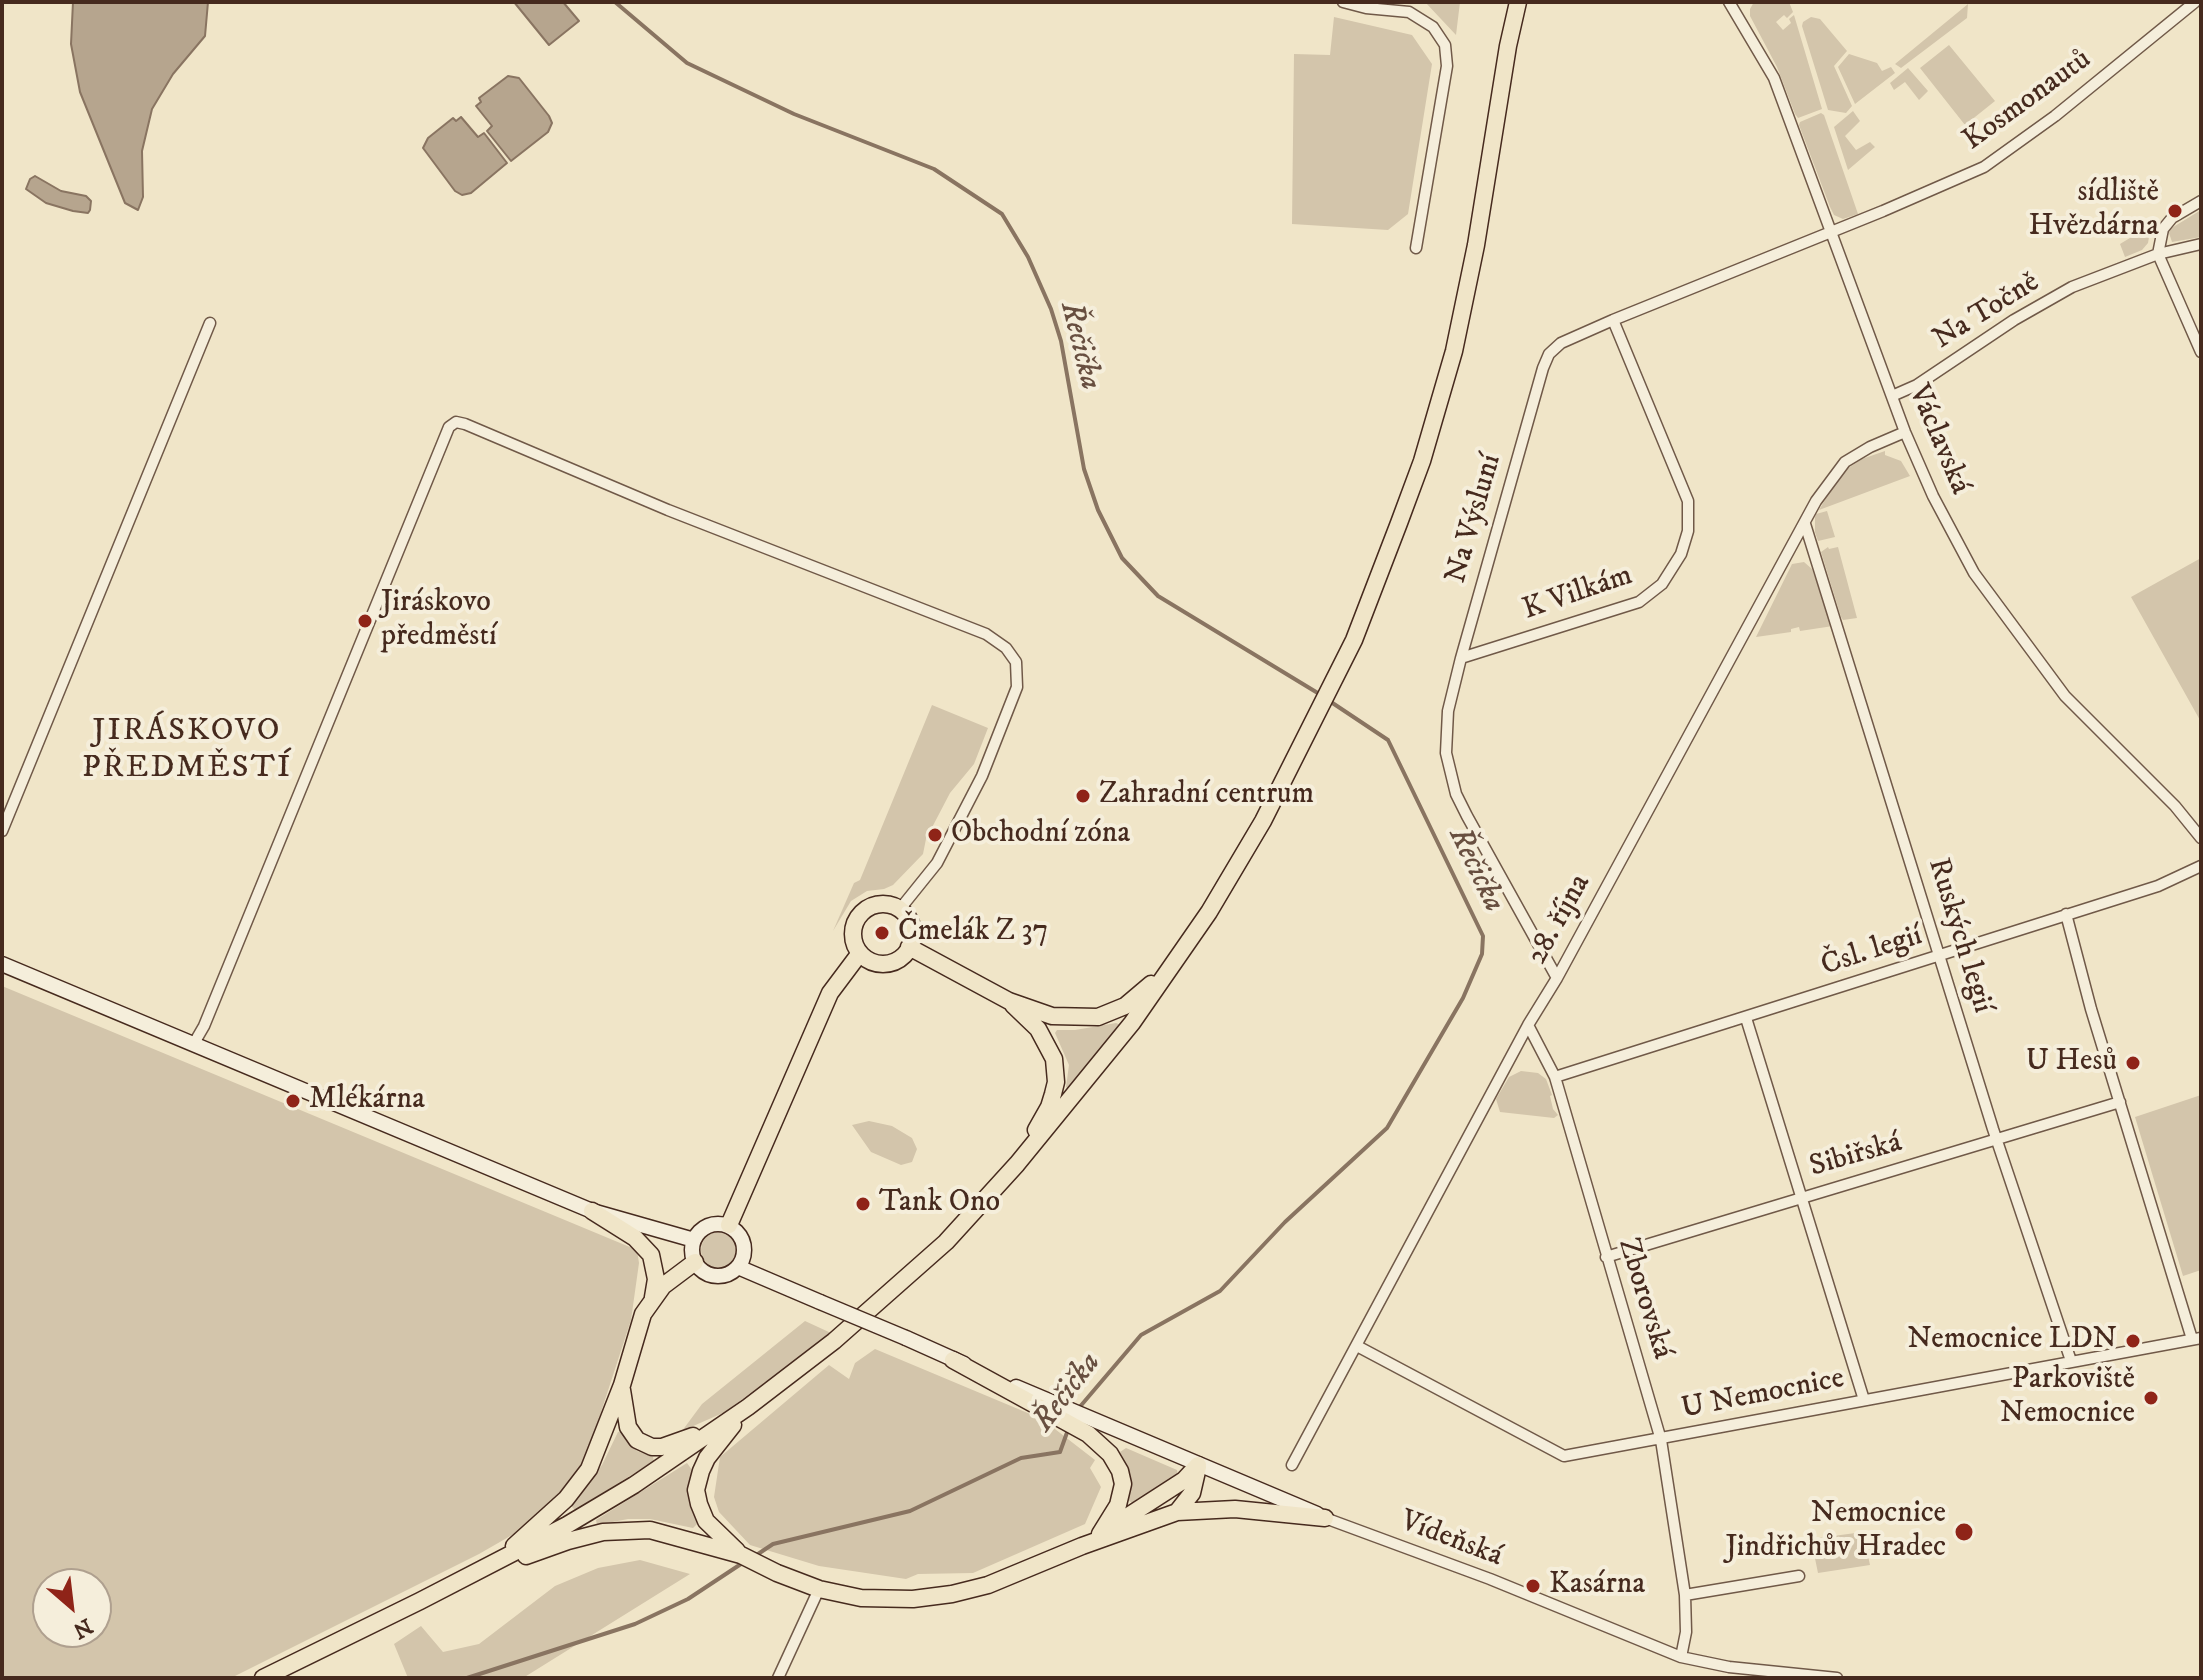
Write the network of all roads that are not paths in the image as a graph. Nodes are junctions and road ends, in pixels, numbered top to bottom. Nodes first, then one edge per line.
1 (1343, 2) edge
2 (1509, 2) edge
3 (1518, 2) edge
4 (1729, 2) edge
5 (2195, 2) edge
6 (1508, 46) junction
7 (2201, 201) edge
8 (1830, 233) junction
9 (2201, 244) edge
10 (1416, 248) dead end
11 (2158, 254) junction
12 (1613, 320) junction
13 (210, 323) dead end
14 (2201, 352) edge
15 (1892, 396) junction
16 (1905, 432) junction
17 (1805, 524) junction
18 (1461, 658) junction
19 (2, 831) edge
20 (2201, 838) edge
21 (2201, 866) edge
22 (900, 909) junction
23 (2066, 914) junction
24 (909, 947) junction
25 (1182, 951) junction
26 (860, 953) junction
27 (1940, 956) junction
28 (2, 964) edge
29 (1557, 978) junction
30 (1009, 1001) junction
31 (1746, 1018) junction
32 (1528, 1025) junction
33 (193, 1045) junction
34 (1555, 1077) junction
35 (2120, 1102) junction
36 (1997, 1141) junction
37 (1017, 1164) junction
38 (1801, 1198) junction
39 (592, 1211) junction
40 (729, 1225) junction
41 (694, 1240) junction
42 (1606, 1257) junction
43 (695, 1262) junction
44 (738, 1267) junction
45 (653, 1297) junction
46 (2196, 1338) edge
47 (1357, 1346) junction
48 (953, 1360) junction
49 (2071, 1361) junction
50 (622, 1385) junction
51 (1864, 1400) junction
52 (748, 1407) junction
53 (721, 1426) junction
54 (1661, 1440) junction
55 (1198, 1465) junction
56 (1292, 1465) dead end
57 (1177, 1512) junction
58 (1325, 1518) junction
59 (1100, 1534) junction
60 (1082, 1546) junction
61 (741, 1555) junction
62 (490, 1566) junction
63 (1799, 1576) dead end
64 (819, 1589) junction
65 (1685, 1595) junction
66 (1681, 1657) junction
67 (263, 1678) edge
68 (778, 1678) edge
69 (1837, 1678) edge

1 - 10 street
2 - 6 main road
3 - 6 main road
4 - 8 street, Václavská
5 - 8 street, Kosmonautů
6 - 25 main road
7 - 11 street
8 - 12 street, Na Výsluní
8 - 15 street, Václavská
9 - 11 street, Na Točně
11 - 14 street
11 - 15 street, Na Točně
12 - 18 street, Na Výsluní
12 - 18 street, K Vilkám
13 - 19 street
15 - 16 street, Václavská
16 - 17 street, 28. října
16 - 20 street, Václavská
17 - 27 street, Ruských legií
17 - 29 street, 28. října
18 - 29 street, Na Výsluní
21 - 23 street, Čsl. legií
22 - 24 main road
22 - 26 main road
22 - 33 street
23 - 27 street, Čsl. legií
23 - 35 street
24 - 26 main road
24 - 30 main road
25 - 30 main road
25 - 37 main road
26 - 40 main road
27 - 31 street, Čsl. legií
27 - 36 street, Ruských legií
28 - 33 main road
29 - 32 street, 28. října
30 - 37 main road
31 - 34 street, Čsl. legií
31 - 38 street
32 - 34 street, Zborovská
32 - 47 street, 28. října
33 - 39 main road
34 - 42 street, Zborovská
35 - 36 street, Sibiřská
35 - 46 street
36 - 38 street, Sibiřská
36 - 49 street, Ruských legií
37 - 52 main road
38 - 42 street, Sibiřská
38 - 51 street
39 - 41 main road
39 - 45 main road
40 - 41 main road
40 - 44 main road
41 - 43 main road
42 - 54 street, Zborovská
43 - 44 main road
43 - 45 main road
44 - 48 main road, bridge
45 - 50 main road
46 - 49 street, U Nemocnice
47 - 54 street, U Nemocnice
47 - 56 street, 28. října
48 - 55 main road
48 - 59 main road
49 - 51 street, U Nemocnice
50 - 53 main road
50 - 62 main road
51 - 54 street, U Nemocnice
52 - 53 main road
52 - 61 main road
53 - 62 main road
54 - 65 street, Zborovská
55 - 57 main road
55 - 58 main road
55 - 59 main road
57 - 58 main road
57 - 60 main road
58 - 66 street, Vídeňská
59 - 60 main road
60 - 64 main road
61 - 62 main road
61 - 64 main road
62 - 67 main road
63 - 65 street
64 - 68 street
65 - 66 street, Zborovská
66 - 69 street, Vídeňská

